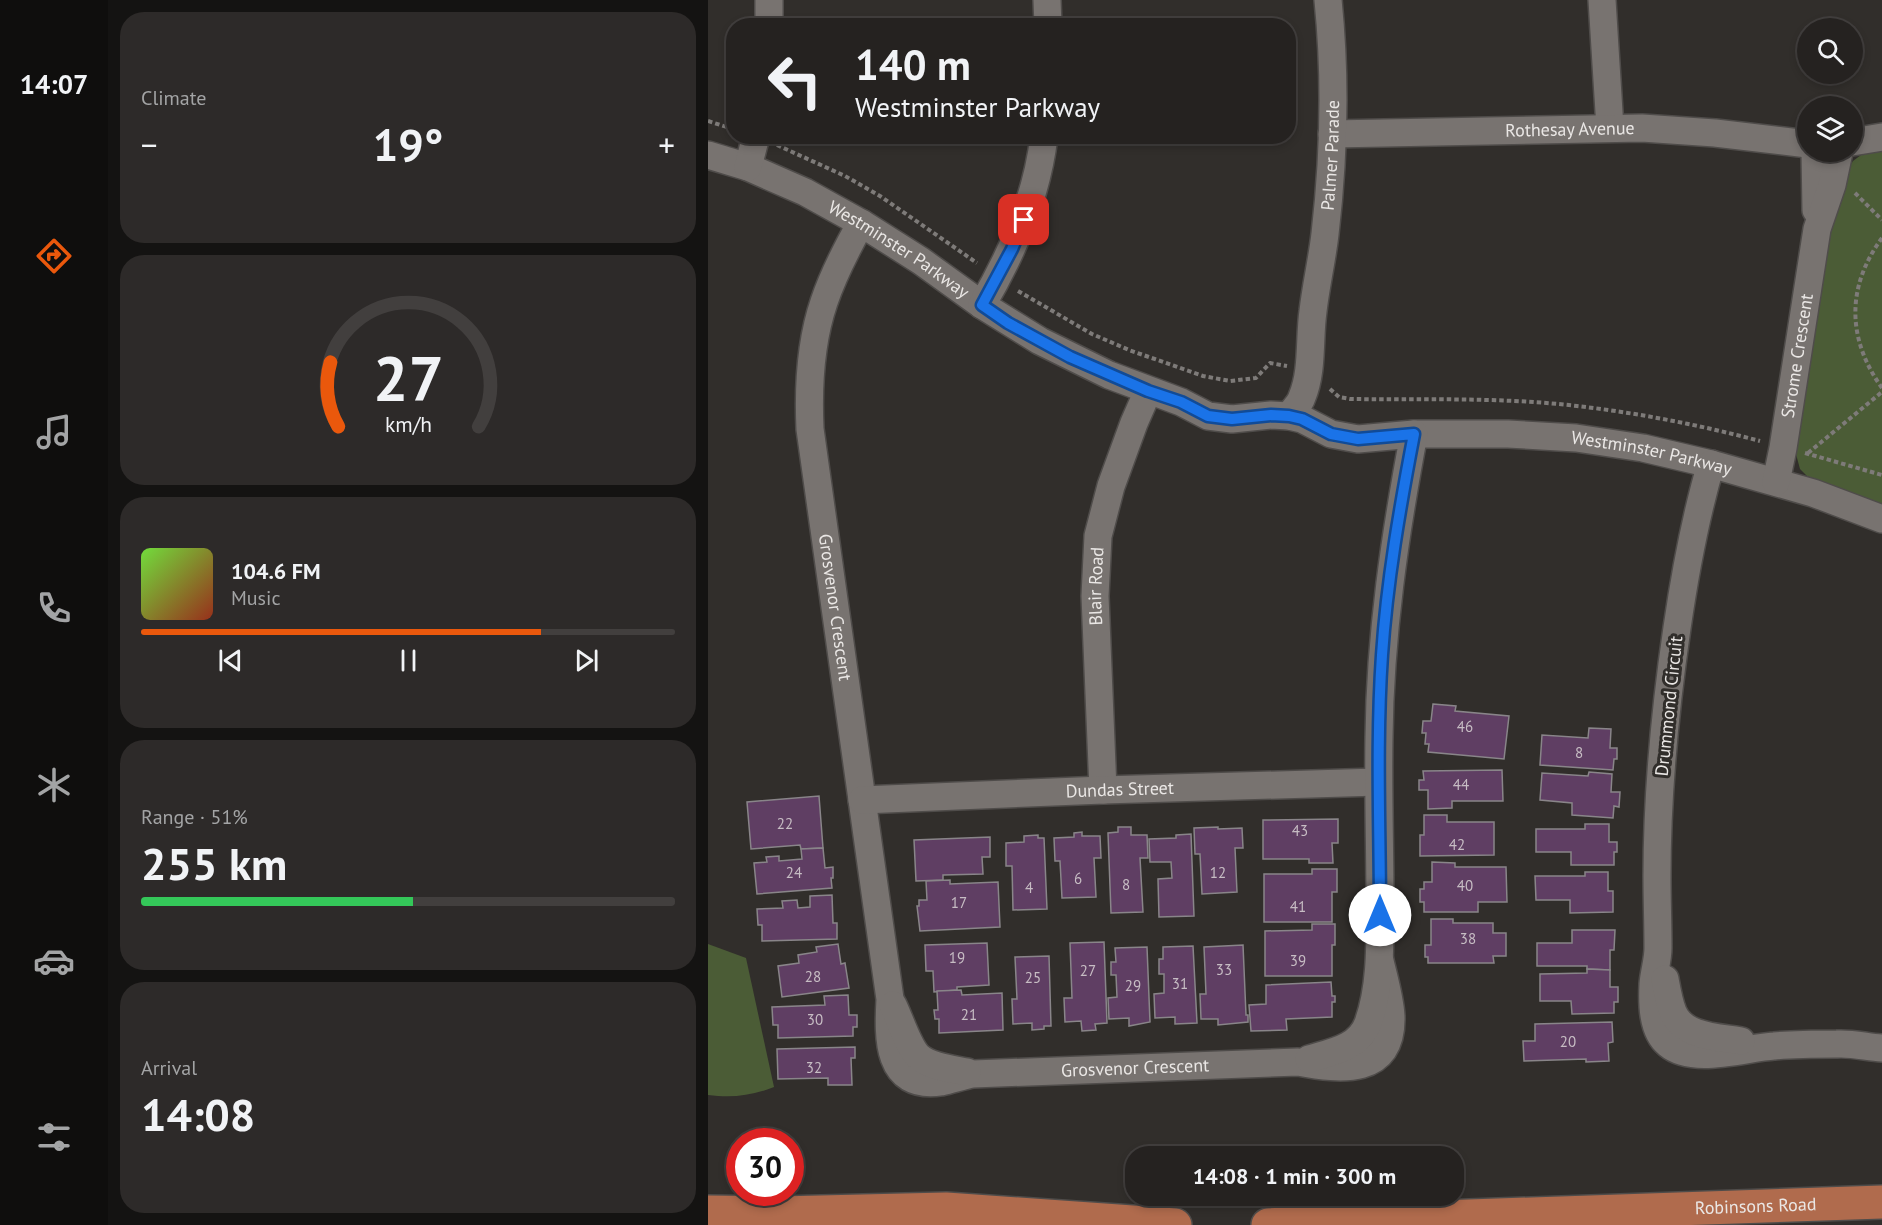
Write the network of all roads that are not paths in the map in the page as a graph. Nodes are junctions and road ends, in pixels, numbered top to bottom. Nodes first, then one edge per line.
1 (769, 0) edge
2 (1047, 0) edge
3 (1328, 0) edge
4 (1602, 0) edge
5 (769, 18) edge
6 (1048, 18) edge
7 (1610, 128) junction
8 (1332, 134) junction
9 (1882, 137) edge
10 (1863, 140) edge
11 (1797, 143) edge
12 (754, 144) edge
13 (1042, 144) edge
14 (708, 155) edge
15 (1815, 162) edge
16 (1837, 162) edge
17 (748, 167) junction
18 (861, 223) junction
19 (1817, 229) junction
20 (982, 305) junction
21 (1148, 391) junction
22 (1292, 404) junction
23 (1414, 434) junction
24 (1711, 464) junction
25 (1776, 482) junction
26 (1882, 519) edge
27 (1378, 782) junction
28 (1103, 790) junction
29 (862, 800) junction
30 (1380, 961) junction
31 (1882, 1030) edge
32 (1362, 1036) junction
33 (1840, 1043) junction
34 (1882, 1048) edge
35 (1380, 1055) junction
36 (1298, 1062) junction
37 (1882, 1202) edge
38 (708, 1212) edge
39 (1175, 1225) edge
40 (1268, 1225) edge

1 - 5 street
2 - 6 street
3 - 8 street, Palmer Parade
4 - 7 street
7 - 8 street, Rothesay Avenue
7 - 11 street, Rothesay Avenue
8 - 22 street, Palmer Parade
9 - 10 street
12 - 17 street
13 - 20 street
14 - 17 street, Westminster Parkway
15 - 19 street, Strome Crescent
16 - 19 street, Strome Crescent
17 - 18 street, Westminster Parkway
18 - 20 street, Westminster Parkway
18 - 29 street, Grosvenor Crescent
19 - 25 street, Strome Crescent
20 - 21 street, Westminster Parkway
21 - 22 street, Westminster Parkway
21 - 28 street, Blair Road
22 - 23 street, Westminster Parkway
23 - 24 street, Westminster Parkway
23 - 27 street
24 - 25 street, Westminster Parkway
24 - 33 street, Drummond Circuit
25 - 26 street, Westminster Parkway
27 - 28 street, Dundas Street
27 - 30 street
28 - 29 street, Dundas Street
29 - 36 street, Grosvenor Crescent
30 - 32 street
30 - 35 street
31 - 33 street, Drummond Circuit
32 - 35 street
32 - 36 street, Grosvenor Crescent
33 - 34 street, Drummond Circuit
35 - 36 street, Grosvenor Crescent
37 - 40 main road, Robinsons Road
38 - 39 main road

